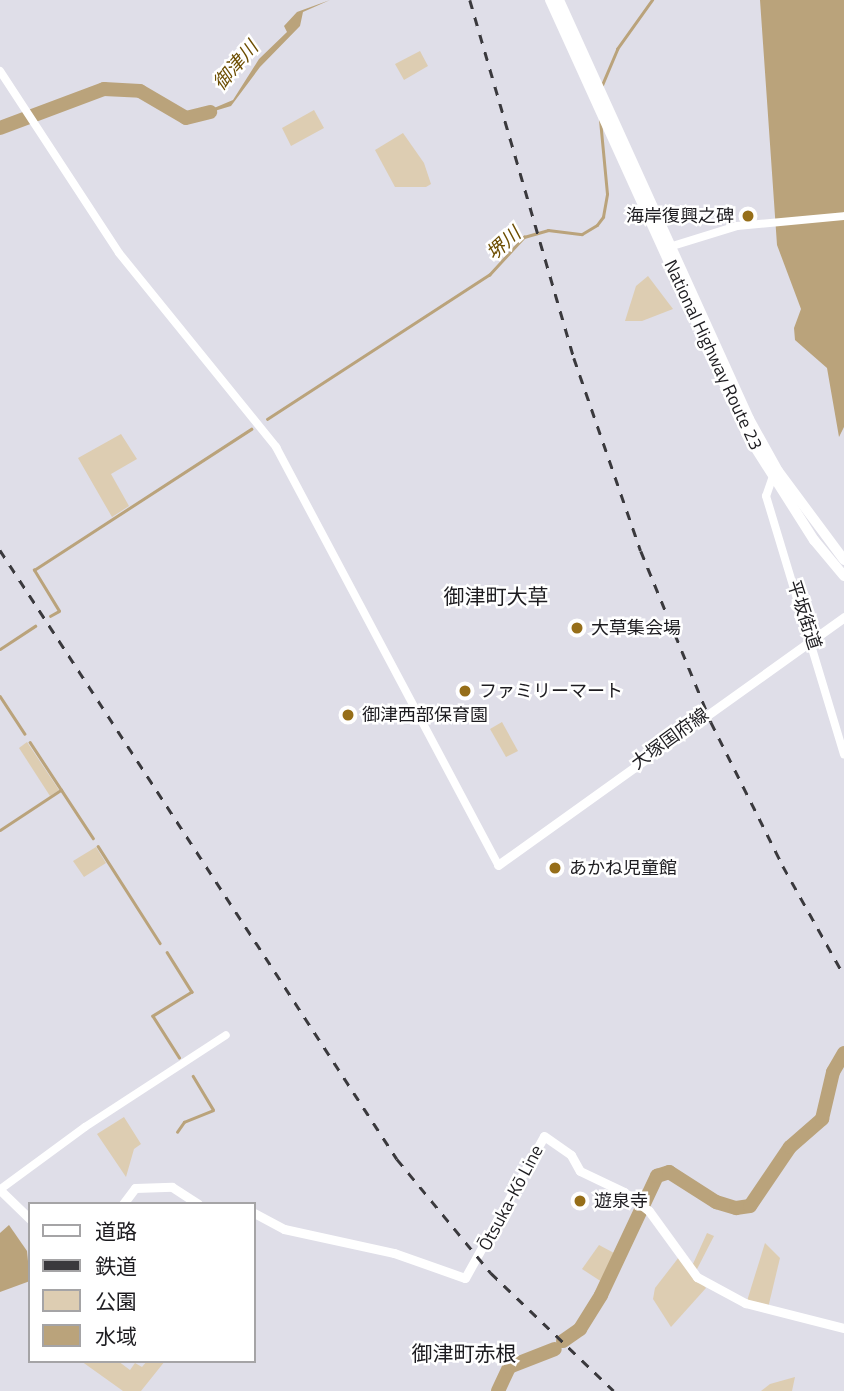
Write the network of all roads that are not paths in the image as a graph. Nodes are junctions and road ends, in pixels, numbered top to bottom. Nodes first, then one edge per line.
1 (550, 0) edge
2 (559, 0) edge
3 (0, 71) edge
4 (844, 216) edge
5 (667, 248) junction
6 (773, 476) junction
7 (844, 560) edge
8 (844, 576) edge
9 (844, 617) edge
10 (811, 640) junction
11 (844, 754) edge
12 (498, 865) joint
13 (226, 1035) dead end
14 (1, 1189) edge
15 (124, 1202) edge
16 (195, 1202) edge
17 (256, 1214) edge
18 (28, 1217) edge
19 (844, 1328) edge

1 - 5 highway, National Highway Route 23
2 - 5 highway, National Highway Route 23
3 - 12 street
4 - 5 street
5 - 6 highway, National Highway Route 23
5 - 7 highway, National Highway Route 23
6 - 8 highway, National Highway Route 23
6 - 10 street, 平坂街道
9 - 10 main road, 大塚国府線
10 - 11 street, 平坂街道
10 - 12 main road, 大塚国府線
13 - 14 street
14 - 18 main road
15 - 16 main road
17 - 19 main road, Ōtsuka-Kō Line

